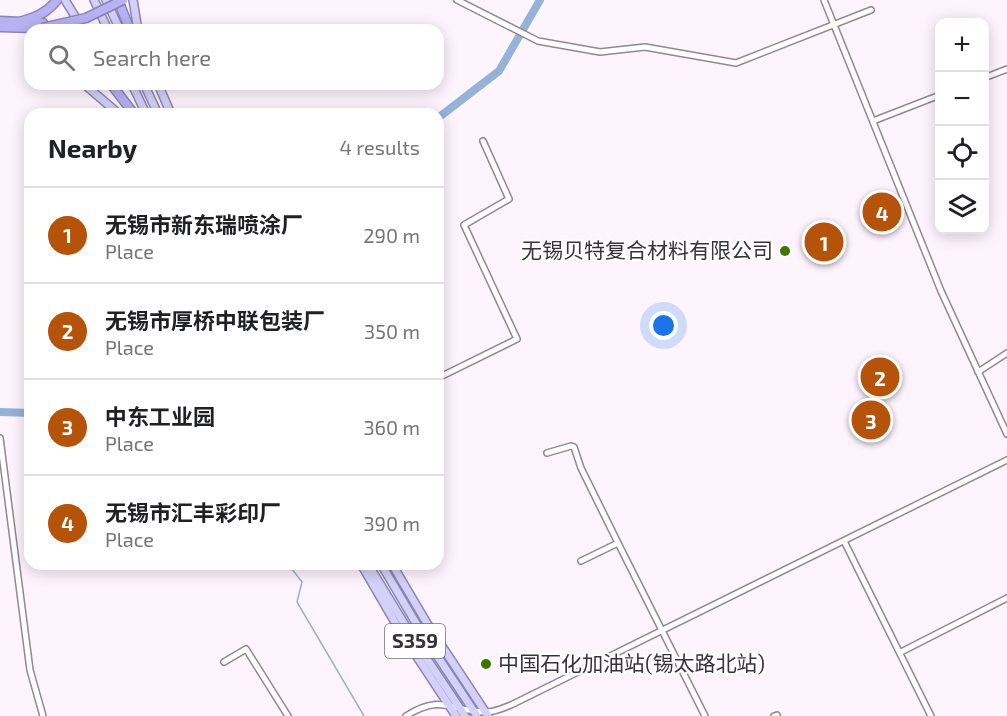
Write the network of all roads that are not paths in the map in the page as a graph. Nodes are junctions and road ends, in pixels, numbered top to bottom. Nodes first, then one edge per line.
1 (57, 0) edge
2 (65, 0) edge
3 (94, 0) edge
4 (106, 0) edge
5 (112, 0) edge
6 (118, 0) edge
7 (123, 0) edge
8 (133, 0) edge
9 (457, 0) edge
10 (824, 0) edge
11 (871, 10) dead end
12 (0, 21) edge
13 (46, 24) edge
14 (48, 24) edge
15 (76, 24) edge
16 (105, 24) edge
17 (117, 24) edge
18 (128, 24) edge
19 (137, 24) edge
20 (834, 24) junction
21 (17, 25) junction
22 (24, 25) edge
23 (0, 27) edge
24 (24, 30) edge
25 (1007, 69) edge
26 (989, 76) edge
27 (91, 90) edge
28 (116, 90) edge
29 (135, 90) edge
30 (147, 90) edge
31 (161, 90) edge
32 (935, 97) edge
33 (112, 108) edge
34 (129, 108) edge
35 (143, 108) edge
36 (155, 108) edge
37 (168, 108) edge
38 (873, 121) junction
39 (483, 141) dead end
40 (1007, 353) edge
41 (978, 372) junction
42 (444, 375) edge
43 (1007, 434) edge
44 (0, 438) edge
45 (547, 453) dead end
46 (1007, 460) edge
47 (844, 541) junction
48 (618, 543) junction
49 (581, 561) dead end
50 (364, 570) edge
51 (372, 570) edge
52 (385, 570) edge
53 (396, 570) edge
54 (1007, 598) edge
55 (663, 630) junction
56 (901, 652) junction
57 (224, 662) dead end
58 (447, 704) junction
59 (460, 708) junction
60 (475, 713) edge
61 (487, 714) edge
62 (43, 716) edge
63 (288, 716) edge
64 (405, 716) edge
65 (456, 716) edge
66 (465, 716) edge
67 (705, 716) edge
68 (931, 716) edge

1 - 21 highway
2 - 15 main road
3 - 16 main road
4 - 17 main road
5 - 13 highway
6 - 18 highway
7 - 14 highway, bridge
8 - 19 main road
9 - 20 street
10 - 20 street
11 - 20 street
12 - 21 highway
20 - 38 street
21 - 22 highway
21 - 23 highway
21 - 24 highway
25 - 26 street
27 - 33 main road
28 - 34 highway
29 - 35 main road
30 - 36 main road
31 - 37 main road
32 - 38 street
38 - 41 street
39 - 42 street
40 - 41 street
41 - 43 street
44 - 62 street
45 - 48 street
46 - 47 street
47 - 55 street
47 - 56 street
48 - 49 street
48 - 55 street
50 - 58 main road
51 - 59 main road, S359
52 - 60 main road, S359
53 - 61 main road
54 - 56 street
55 - 61 street
55 - 67 street
56 - 68 street
57 - 63 street
58 - 59 street
58 - 64 street
58 - 65 main road
59 - 60 street
59 - 66 main road, S359
60 - 61 street

